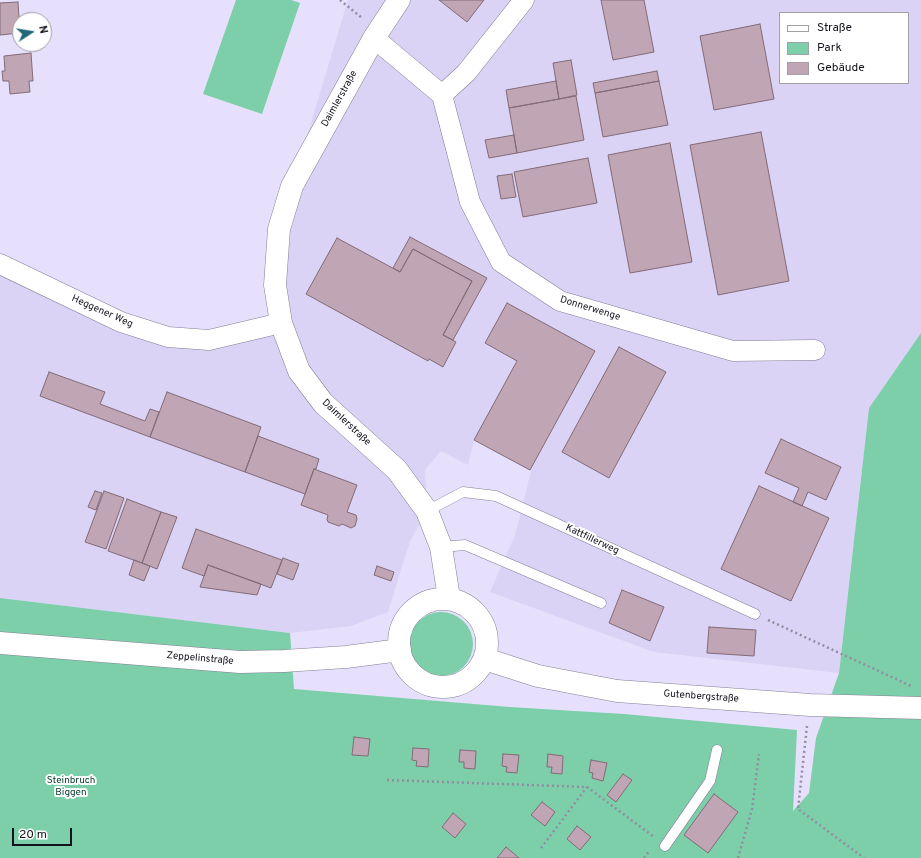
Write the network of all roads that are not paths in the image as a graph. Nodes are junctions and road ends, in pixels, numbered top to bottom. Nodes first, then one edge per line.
1 (399, 0) edge
2 (524, 0) edge
3 (369, 29) junction
4 (442, 95) junction
5 (0, 264) edge
6 (281, 324) junction
7 (815, 350) dead end
8 (427, 510) junction
9 (441, 547) junction
10 (449, 598) junction
11 (601, 603) dead end
12 (755, 614) road end
13 (0, 643) edge
14 (400, 650) junction
15 (485, 659) junction
16 (921, 708) edge
17 (717, 750) dead end
18 (665, 846) road end

1 - 3 main road, Daimlerstraße
2 - 4 street
3 - 4 street
3 - 6 main road, Daimlerstraße
4 - 7 street, Donnerwenge
5 - 6 street, Heggener Weg
6 - 8 main road, Daimlerstraße
8 - 9 main road, Daimlerstraße
8 - 12 lane, Kattfillerweg
9 - 10 main road, Daimlerstraße
9 - 11 lane
10 - 14 main road
10 - 15 main road
13 - 14 main road, Zeppelinstraße
14 - 15 main road
15 - 16 main road, Gutenbergstraße
17 - 18 lane

